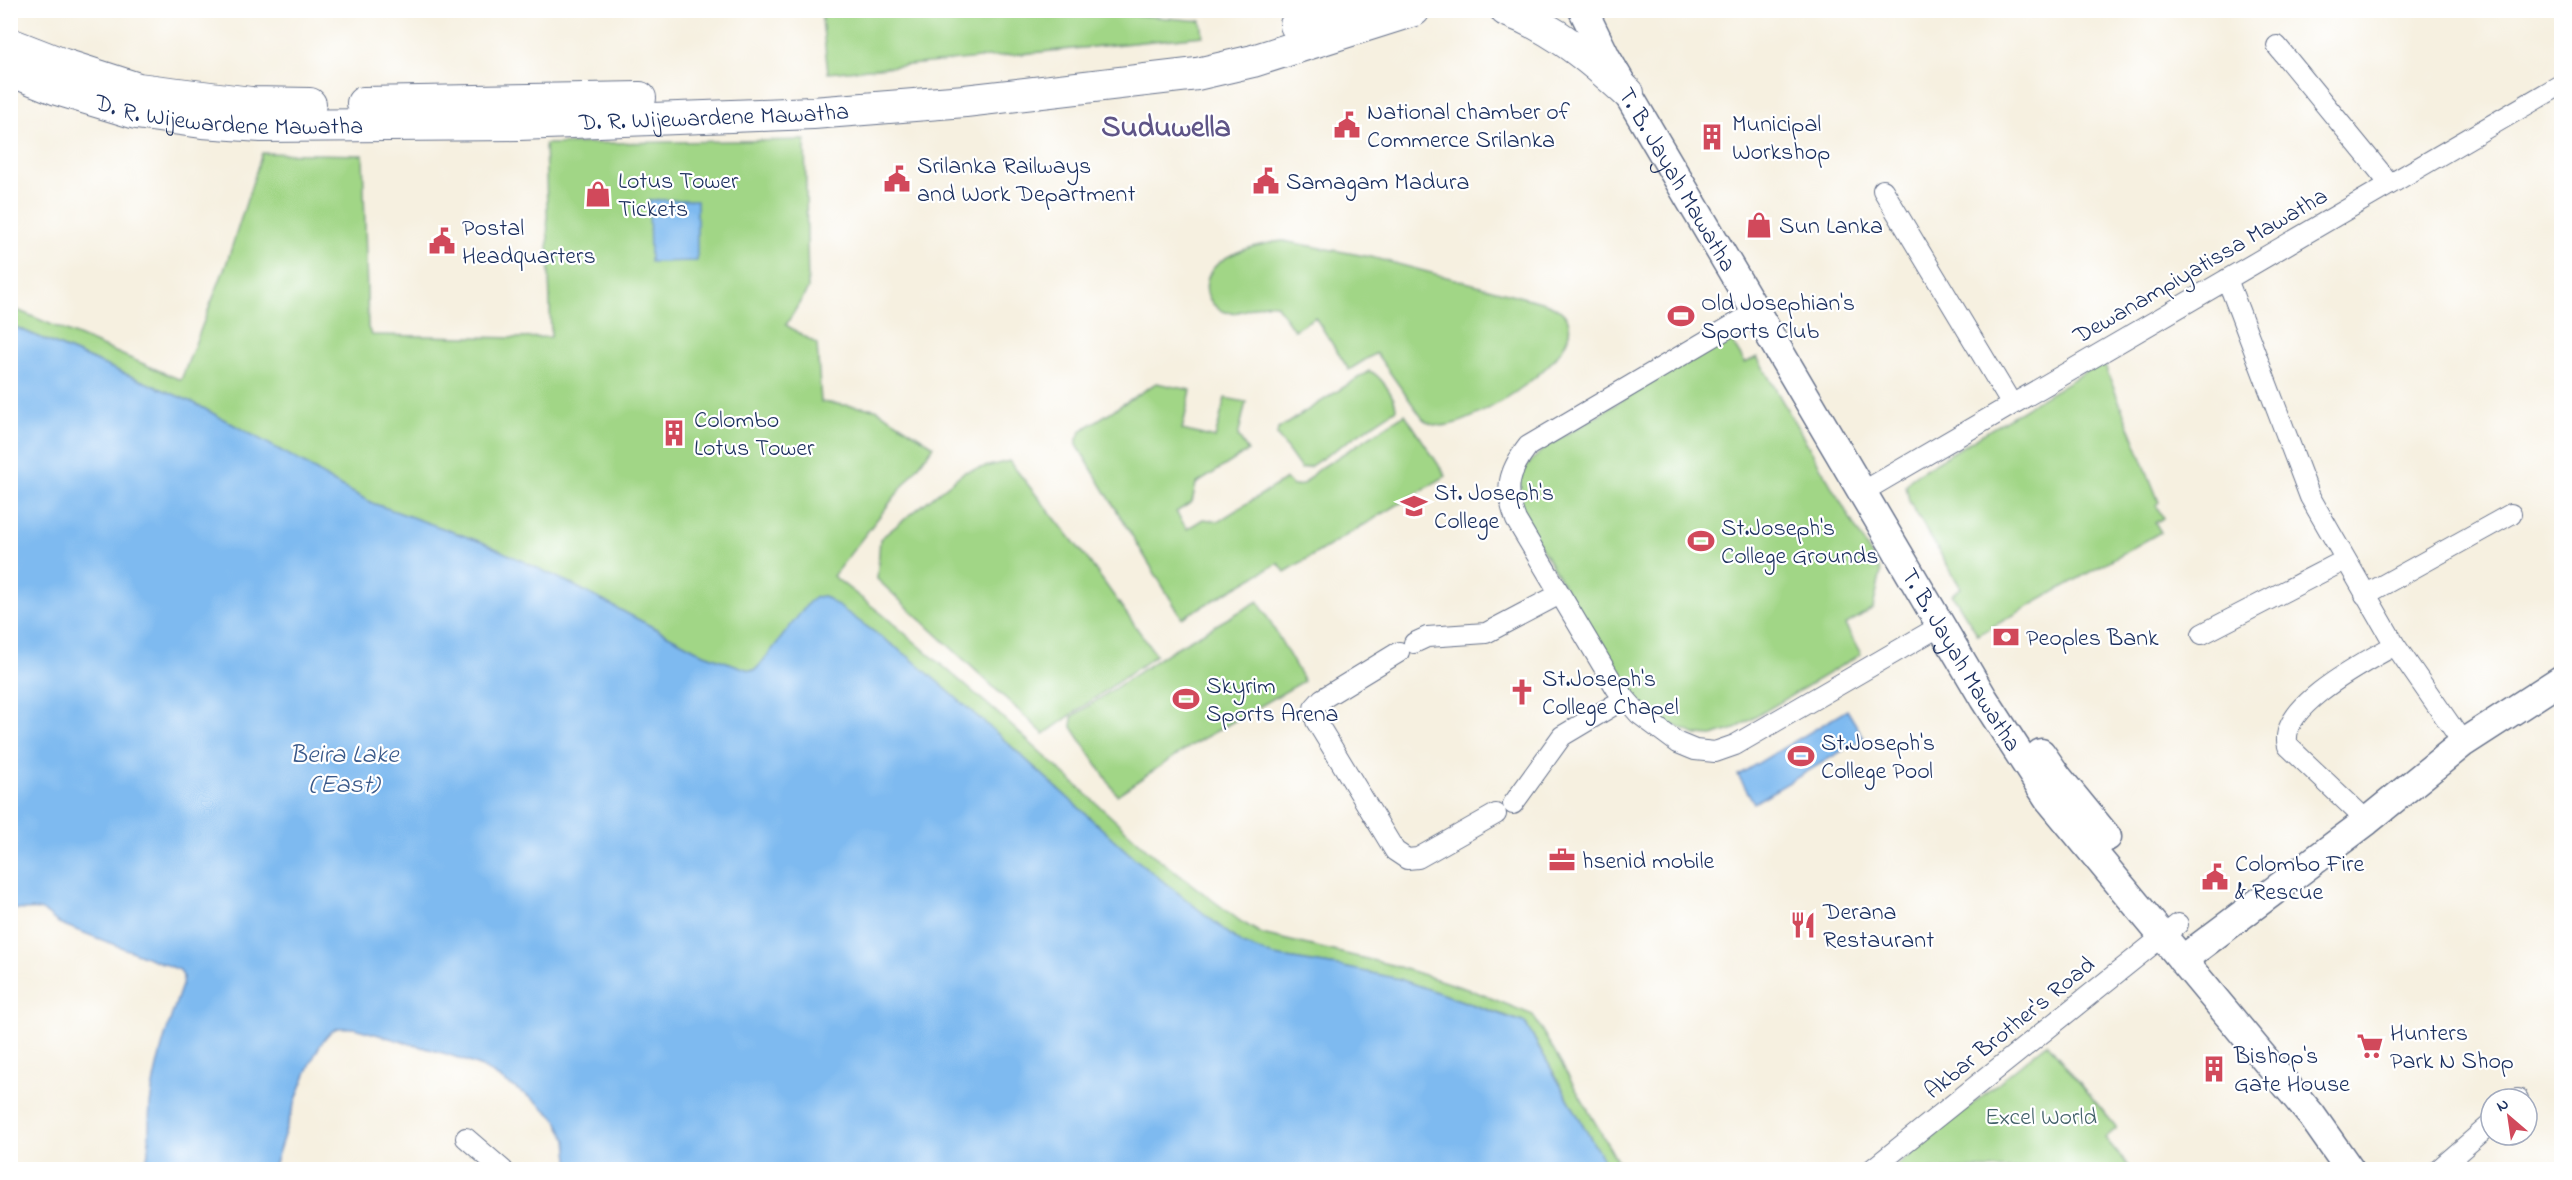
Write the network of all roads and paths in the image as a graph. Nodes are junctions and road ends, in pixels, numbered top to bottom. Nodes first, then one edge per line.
1 (1344, 10) edge
2 (1414, 10) edge
3 (1506, 10) edge
4 (1583, 10) edge
5 (1601, 10) edge
6 (10, 44) edge
7 (2277, 46) dead end
8 (10, 70) edge
9 (1107, 75) junction
10 (2562, 84) edge
11 (1628, 93) junction
12 (812, 103) junction
13 (2390, 184) junction
14 (1883, 190) dead end
15 (2227, 279) junction
16 (1757, 311) junction
17 (2011, 403) junction
18 (1870, 487) junction
19 (2511, 514) dead end
20 (2345, 560) junction
21 (1560, 594) junction
22 (2365, 595) junction
23 (1942, 625) junction
24 (2202, 634) dead end
25 (2395, 645) junction
26 (2562, 679) edge
27 (1624, 699) junction
28 (2463, 743) junction
29 (2367, 821) junction
30 (2171, 930) junction
31 (2190, 954) junction
32 (2479, 1134) edge
33 (466, 1138) dead end
34 (503, 1170) edge
35 (1871, 1170) edge
36 (2350, 1170) edge
37 (2367, 1170) edge
38 (2438, 1170) edge

1 - 9 main road, D. R. Wijewardene Mawatha
2 - 9 main road, D. R. Wijewardene Mawatha
3 - 11 main road
4 - 11 main road, T. B. Jayah Mawatha
5 - 18 main road, T. B. Jayah Mawatha
6 - 12 main road, D. R. Wijewardene Mawatha
7 - 13 street
8 - 12 main road, D. R. Wijewardene Mawatha
9 - 12 main road, D. R. Wijewardene Mawatha
10 - 13 street, Dewanampiyatissa Mawatha
11 - 16 main road, T. B. Jayah Mawatha
13 - 15 street, Dewanampiyatissa Mawatha
14 - 17 street
15 - 17 street, Dewanampiyatissa Mawatha
15 - 20 street
16 - 18 main road, T. B. Jayah Mawatha
16 - 21 street
17 - 18 street, Dewanampiyatissa Mawatha
18 - 23 main road, T. B. Jayah Mawatha
18 - 30 main road, T. B. Jayah Mawatha
19 - 22 street
20 - 22 street
20 - 24 street
21 - 27 street
21 - 27 street
22 - 25 street
23 - 27 street
23 - 30 main road, T. B. Jayah Mawatha
25 - 28 street
25 - 29 street
26 - 28 main road
28 - 29 main road
29 - 31 main road
30 - 31 main road, T. B. Jayah Mawatha
30 - 35 street, Akbar Brother's Road
31 - 36 main road, T. B. Jayah Mawatha
31 - 37 main road, T. B. Jayah Mawatha
32 - 38 street
33 - 34 street

